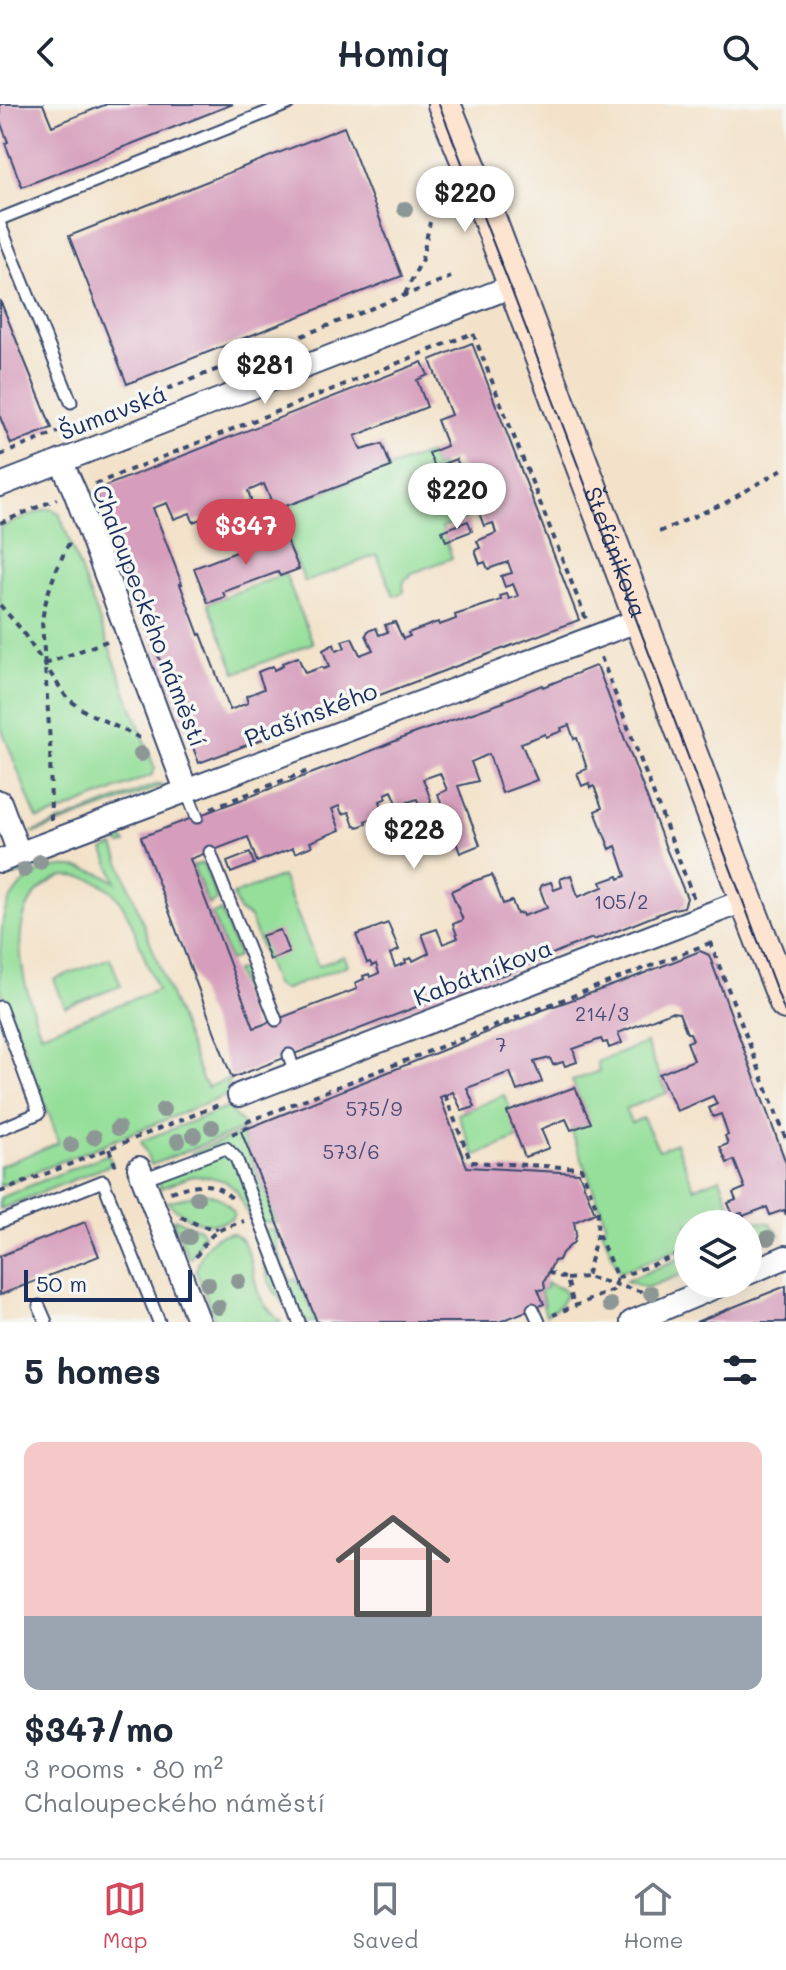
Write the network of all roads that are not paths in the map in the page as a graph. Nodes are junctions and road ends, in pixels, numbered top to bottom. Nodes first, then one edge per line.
1 (288, 104) edge
2 (444, 104) edge
3 (0, 219) edge
4 (0, 225) edge
5 (515, 285) junction
6 (71, 402) dead end
7 (61, 461) junction
8 (0, 485) edge
9 (642, 619) junction
10 (186, 790) junction
11 (0, 802) edge
12 (197, 817) dead end
13 (210, 852) dead end
14 (10, 857) edge
15 (746, 900) junction
16 (786, 1003) edge
17 (0, 1007) edge
18 (276, 1020) dead end
19 (235, 1098) road end
20 (0, 1129) edge
21 (144, 1182) joint
22 (0, 1222) edge
23 (786, 1257) edge
24 (762, 1267) edge
25 (689, 1298) edge
26 (39, 1306) dead end
27 (533, 1309) dead end
28 (46, 1322) edge
29 (159, 1322) edge
30 (199, 1322) edge
31 (299, 1322) edge
32 (539, 1322) edge
33 (632, 1322) edge

1 - 3 lane
2 - 5 street, Štefánikova
4 - 6 lane
5 - 7 street, Šumavská
5 - 9 street, Štefánikova
7 - 8 street, Šumavská
7 - 10 street, Chaloupeckého náměstí
9 - 10 street, Ptašínského
9 - 15 street, Štefánikova
10 - 12 lane
10 - 14 street, Ptašínského
11 - 14 street
13 - 18 lane
15 - 16 street, Štefánikova
15 - 19 street, Kabátníkova
17 - 20 lane
21 - 30 street
21 - 31 lane
22 - 29 lane
23 - 24 street
25 - 33 street
26 - 28 lane
27 - 32 lane

